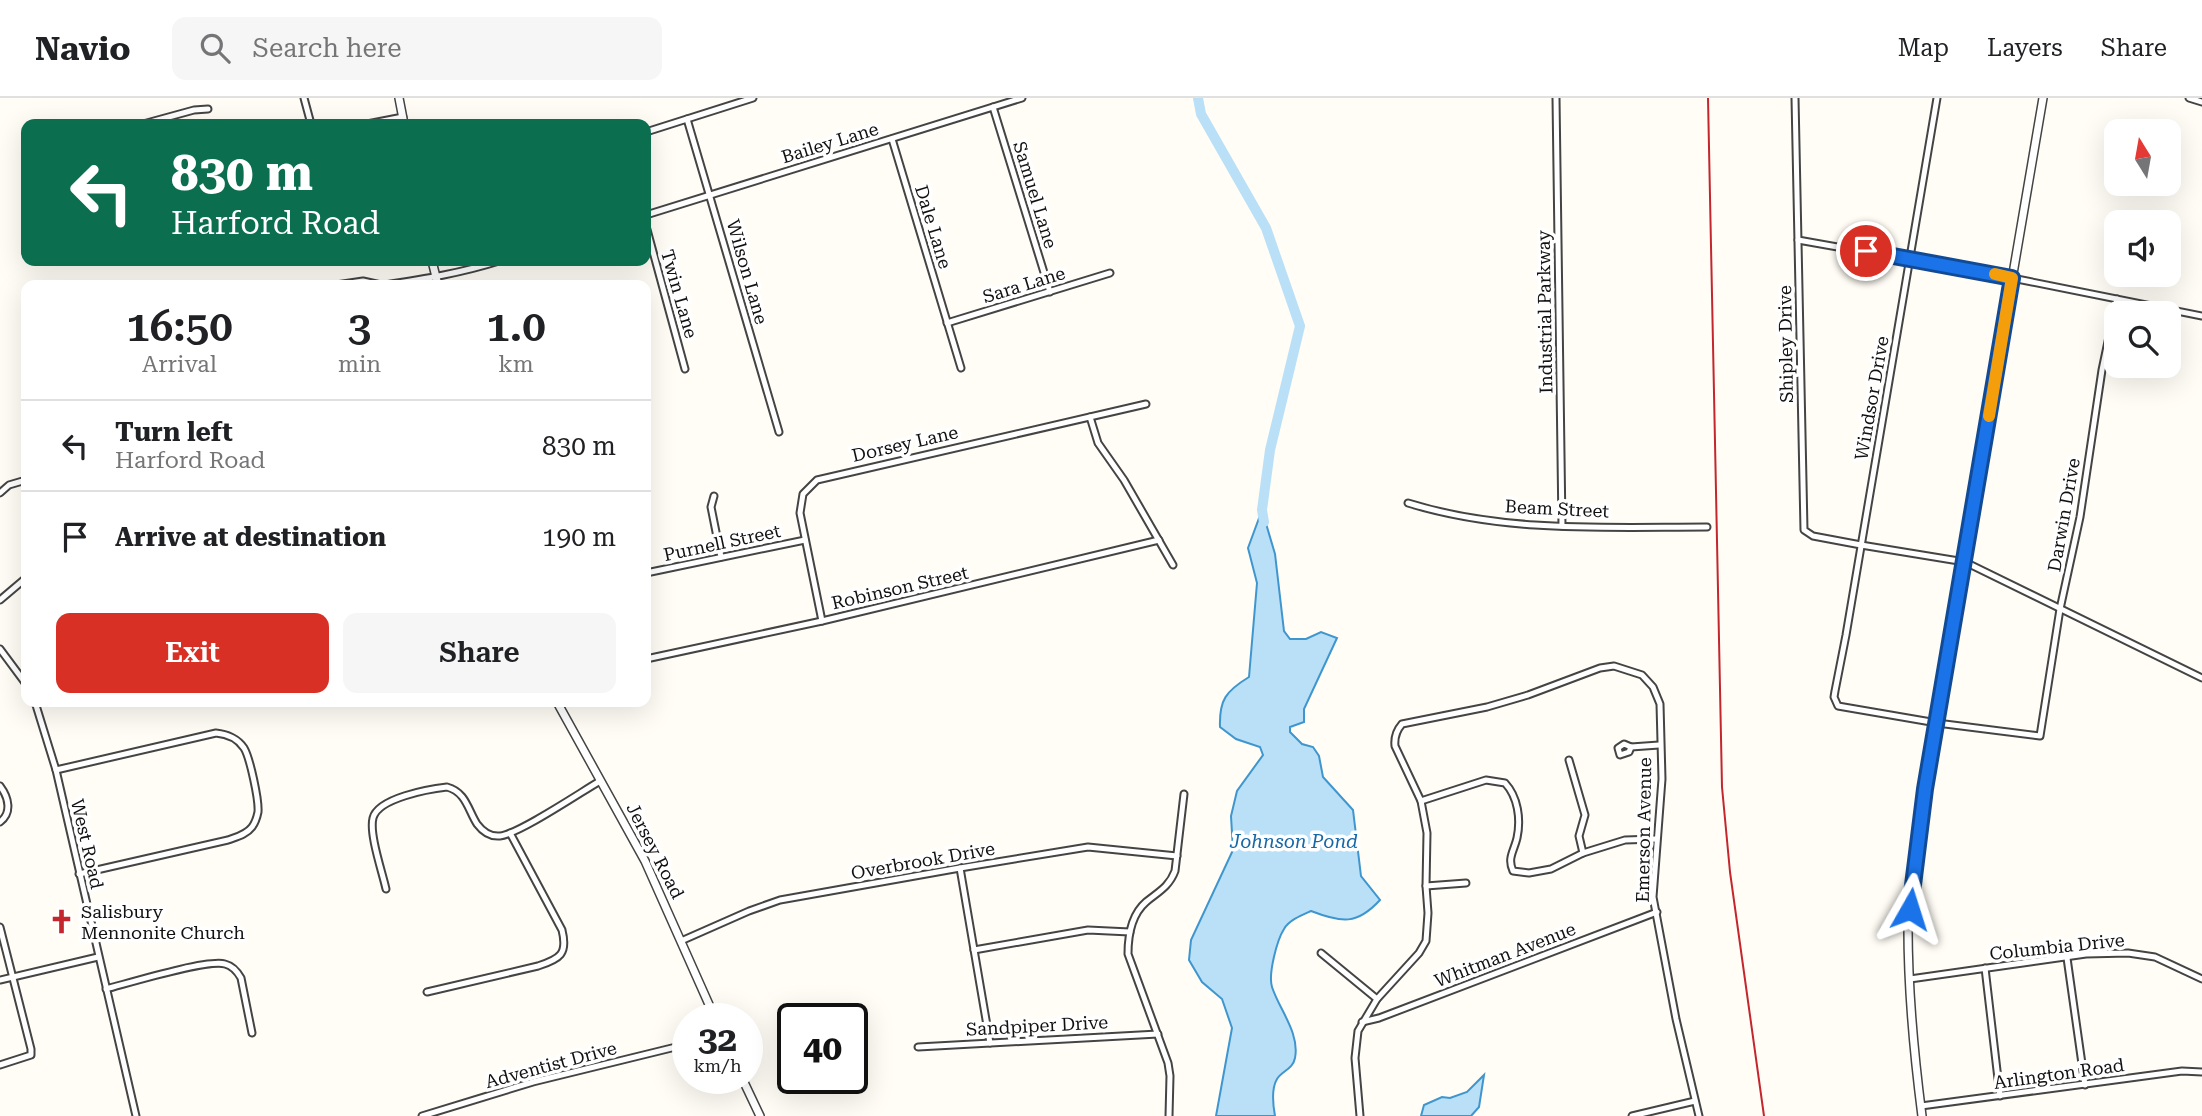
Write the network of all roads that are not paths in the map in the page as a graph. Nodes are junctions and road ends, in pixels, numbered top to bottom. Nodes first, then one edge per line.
1 (304, 98) edge
2 (399, 98) edge
3 (753, 98) edge
4 (1022, 98) edge
5 (1556, 98) edge
6 (1795, 98) edge
7 (1937, 98) edge
8 (2043, 98) edge
9 (2189, 98) edge
10 (2202, 102) edge
11 (993, 107) junction
12 (208, 109) dead end
13 (161, 119) edge
14 (310, 119) edge
15 (403, 119) edge
16 (687, 119) junction
17 (651, 130) edge
18 (892, 139) junction
19 (710, 195) junction
20 (651, 213) edge
21 (1798, 240) junction
22 (651, 244) edge
23 (1910, 259) junction
24 (484, 266) edge
25 (1110, 273) dead end
26 (2012, 278) junction
27 (412, 280) edge
28 (432, 280) edge
29 (440, 280) edge
30 (1050, 292) junction
31 (2117, 299) junction
32 (2202, 316) edge
33 (947, 323) junction
34 (961, 368) dead end
35 (685, 369) dead end
36 (1146, 404) dead end
37 (1090, 417) junction
38 (779, 432) dead end
39 (21, 481) edge
40 (0, 493) edge
41 (714, 496) dead end
42 (1408, 503) dead end
43 (1562, 526) junction
44 (1707, 527) dead end
45 (805, 540) junction
46 (1159, 540) junction
47 (1861, 545) junction
48 (721, 557) junction
49 (1965, 562) junction
50 (1173, 565) dead end
51 (651, 572) edge
52 (21, 582) edge
53 (0, 600) edge
54 (2060, 609) junction
55 (822, 621) junction
56 (0, 649) edge
57 (651, 658) edge
58 (21, 674) edge
59 (2202, 678) edge
60 (36, 707) edge
61 (560, 707) edge
62 (1937, 723) junction
63 (1660, 744) junction
64 (1631, 747) dead end
65 (1570, 760) dead end
66 (55, 770) junction
67 (600, 781) junction
68 (0, 786) edge
69 (1184, 794) dead end
70 (1421, 801) junction
71 (0, 822) edge
72 (510, 833) junction
73 (1656, 839) junction
74 (1583, 853) junction
75 (1177, 856) junction
76 (960, 868) junction
77 (79, 874) junction
78 (1466, 883) dead end
79 (1426, 886) junction
80 (386, 889) dead end
81 (1657, 912) junction
82 (0, 927) edge
83 (1129, 932) junction
84 (681, 941) junction
85 (974, 950) junction
86 (1321, 953) dead end
87 (98, 957) junction
88 (2067, 958) junction
89 (1985, 968) junction
90 (12, 977) junction
91 (1910, 979) junction
92 (2202, 979) edge
93 (0, 981) edge
94 (106, 989) junction
95 (427, 992) dead end
96 (1377, 999) junction
97 (708, 1003) edge
98 (1362, 1022) junction
99 (252, 1033) dead end
100 (1158, 1034) junction
101 (990, 1043) junction
102 (918, 1047) dead end
103 (672, 1048) edge
104 (0, 1065) edge
105 (2202, 1072) edge
106 (2085, 1085) junction
107 (750, 1094) edge
108 (2000, 1096) junction
109 (1695, 1101) junction
110 (1921, 1106) junction
111 (136, 1116) edge
112 (422, 1116) edge
113 (760, 1116) edge
114 (1168, 1116) edge
115 (1360, 1116) edge
116 (1632, 1116) edge
117 (1699, 1116) edge
118 (1922, 1116) edge

1 - 14 street
2 - 15 street
3 - 16 street
4 - 11 street, Bailey Lane
5 - 43 street, Industrial Parkway
6 - 21 street, Shipley Drive
7 - 23 street, Windsor Drive
8 - 26 street
9 - 10 street
11 - 18 street, Bailey Lane
11 - 30 street, Samuel Lane
12 - 13 street
16 - 17 street
16 - 19 street, Wilson Lane
18 - 19 street, Bailey Lane
18 - 33 street, Dale Lane
19 - 20 street, Bailey Lane
19 - 38 street, Wilson Lane
21 - 23 street
21 - 47 street, Shipley Drive
22 - 35 street, Twin Lane
23 - 26 street
23 - 47 street, Windsor Drive
24 - 29 street
25 - 30 street, Sara Lane
26 - 31 street
26 - 49 street
27 - 28 street
30 - 33 street, Sara Lane
31 - 32 street
31 - 54 street, Darwin Drive
33 - 34 street
36 - 37 street, Dorsey Lane
37 - 45 street, Dorsey Lane
37 - 46 street
39 - 40 street
41 - 48 street
42 - 43 street, Beam Street
43 - 44 street, Beam Street
45 - 48 street, Purnell Street
45 - 55 street, Dorsey Lane
46 - 50 street
46 - 55 street, Robinson Street
47 - 49 street, Shipley Drive
47 - 62 street, Windsor Drive
48 - 51 street, Purnell Street
49 - 54 street, Shipley Drive
49 - 62 street
52 - 53 street
54 - 59 street, Shipley Drive
54 - 62 street, Darwin Drive
55 - 57 street, Robinson Street
56 - 58 street
60 - 66 street, West Road
61 - 67 street, Jersey Road
62 - 91 street
63 - 64 street
63 - 70 street, Emerson Avenue
63 - 73 street, Emerson Avenue
65 - 74 street
66 - 77 street, West Road
66 - 77 street
67 - 72 street
67 - 84 street, Jersey Road
68 - 71 street
69 - 75 street
70 - 74 street
70 - 79 street
72 - 80 street
72 - 95 street
73 - 74 street
73 - 81 street, Emerson Avenue
75 - 76 street, Overbrook Drive
75 - 83 street
76 - 84 street, Overbrook Drive
76 - 85 street
77 - 87 street, West Road
78 - 79 street
79 - 96 street
81 - 98 street, Whitman Avenue
81 - 109 street, Emerson Avenue
82 - 90 street
83 - 85 street
83 - 100 street
84 - 97 street, Jersey Road
85 - 101 street
86 - 96 street
87 - 90 street
87 - 94 street, West Road
88 - 89 street, Columbia Drive
88 - 92 street, Columbia Drive
88 - 106 street
89 - 91 street, Columbia Drive
89 - 108 street
90 - 93 street
90 - 104 street
91 - 110 street
94 - 99 street
94 - 111 street, West Road
96 - 98 street
98 - 115 street
100 - 101 street, Sandpiper Drive
100 - 114 street
101 - 102 street, Sandpiper Drive
103 - 112 street, Adventist Drive
105 - 106 street, Arlington Road
106 - 108 street, Arlington Road
107 - 113 street
108 - 110 street, Arlington Road
109 - 116 street
109 - 117 street, Emerson Avenue
110 - 118 street

